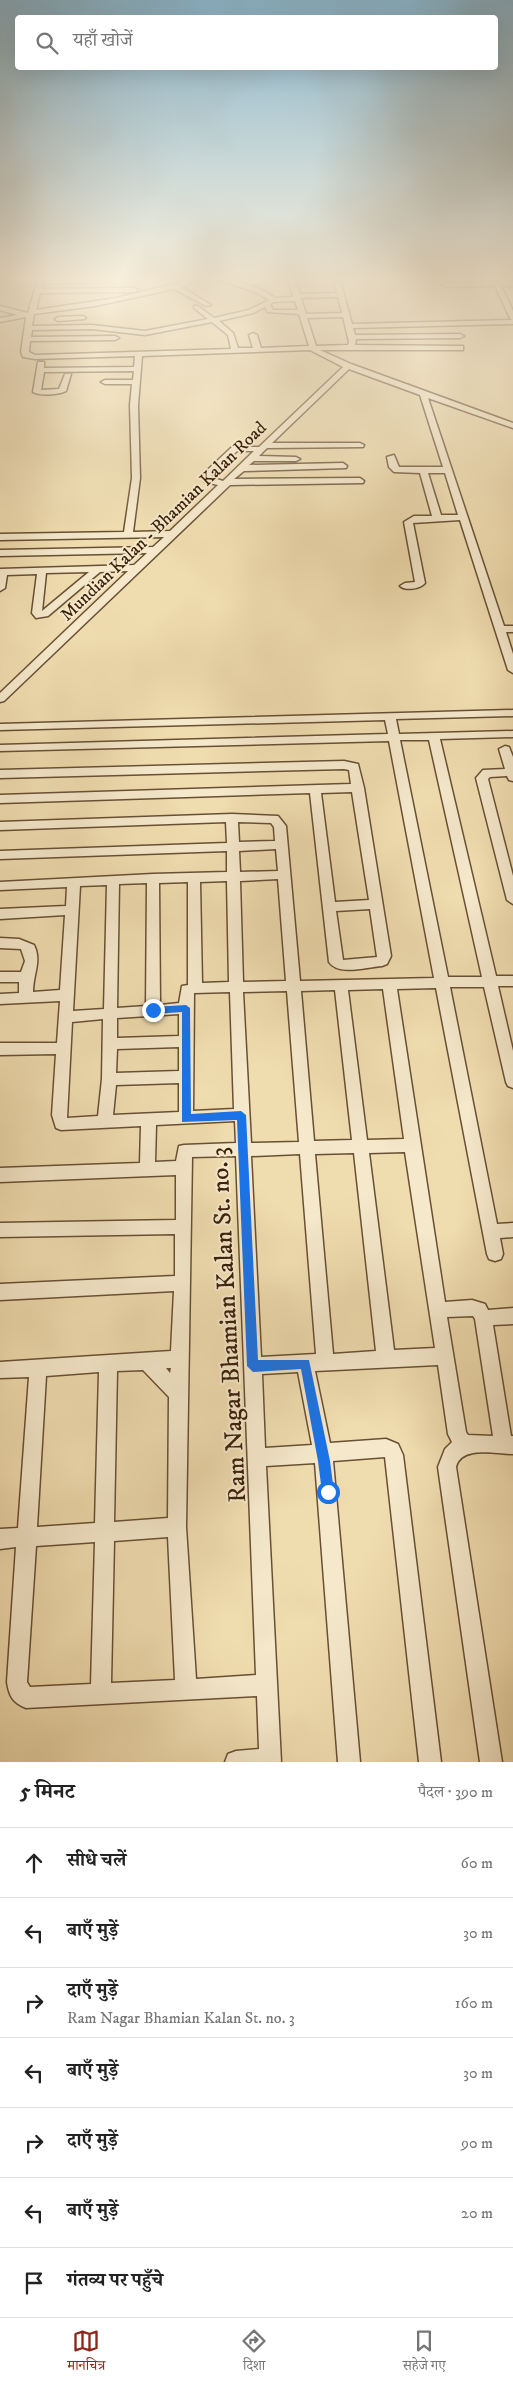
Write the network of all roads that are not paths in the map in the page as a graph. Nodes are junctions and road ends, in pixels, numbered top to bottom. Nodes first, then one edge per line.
1 (41, 362) edge
2 (138, 362) edge
3 (340, 362) edge
4 (348, 366) junction
5 (138, 369) junction
6 (40, 370) junction
7 (68, 376) dead end
8 (105, 382) dead end
9 (136, 382) junction
10 (423, 393) junction
11 (513, 426) edge
12 (360, 445) dead end
13 (264, 447) junction
14 (391, 457) dead end
15 (253, 458) junction
16 (296, 459) dead end
17 (343, 466) dead end
18 (243, 468) junction
19 (424, 470) junction
20 (449, 470) junction
21 (360, 481) dead end
22 (227, 483) junction
23 (463, 517) junction
24 (436, 518) junction
25 (128, 533) junction
26 (170, 534) junction
27 (0, 537) edge
28 (11, 537) junction
29 (154, 550) junction
30 (4, 553) edge
31 (21, 553) junction
32 (136, 568) junction
33 (97, 570) junction
34 (42, 571) junction
35 (1, 572) edge
36 (17, 572) junction
37 (405, 586) dead end
38 (0, 588) edge
39 (513, 628) edge
40 (499, 629) junction
41 (508, 643) edge
42 (513, 670) edge
43 (0, 699) edge
44 (513, 713) edge
45 (390, 716) junction
46 (201, 721) junction
47 (0, 728) edge
48 (513, 734) edge
49 (434, 736) junction
50 (393, 738) junction
51 (202, 743) junction
52 (0, 748) edge
53 (505, 749) dead end
54 (232, 768) junction
55 (106, 772) junction
56 (512, 773) edge
57 (0, 774) edge
58 (358, 788) junction
59 (315, 789) junction
60 (233, 791) junction
61 (105, 795) junction
62 (0, 798) edge
63 (232, 818) junction
64 (0, 826) edge
65 (281, 845) junction
66 (234, 847) junction
67 (0, 855) edge
68 (283, 875) junction
69 (234, 876) junction
70 (194, 877) junction
71 (153, 878) junction
72 (113, 880) junction
73 (74, 882) junction
74 (0, 886) edge
75 (513, 900) edge
76 (376, 904) junction
77 (329, 906) junction
78 (72, 910) junction
79 (0, 914) edge
80 (0, 943) edge
81 (0, 977) edge
82 (26, 977) junction
83 (513, 981) edge
84 (441, 982) junction
85 (489, 982) junction
86 (389, 983) junction
87 (341, 984) junction
88 (292, 985) junction
89 (236, 987) junction
90 (195, 988) junction
91 (67, 995) junction
92 (26, 997) junction
93 (0, 999) edge
94 (186, 1008) junction
95 (153, 1010) junction
96 (110, 1014) junction
97 (65, 1017) junction
98 (186, 1041) junction
99 (109, 1044) junction
100 (63, 1048) junction
101 (0, 1049) edge
102 (186, 1078) junction
103 (108, 1079) junction
104 (513, 1082) edge
105 (241, 1115) junction
106 (186, 1119) junction
107 (149, 1120) junction
108 (105, 1123) junction
109 (412, 1145) junction
110 (361, 1147) junction
111 (306, 1149) junction
112 (243, 1151) junction
113 (148, 1170) junction
114 (183, 1171) junction
115 (0, 1175) edge
116 (184, 1227) junction
117 (0, 1230) edge
118 (513, 1230) edge
119 (490, 1231) junction
120 (495, 1254) dead end
121 (183, 1283) junction
122 (0, 1292) edge
123 (438, 1310) junction
124 (513, 1316) edge
125 (483, 1318) junction
126 (445, 1356) junction
127 (181, 1359) junction
128 (386, 1359) junction
129 (147, 1362) junction
130 (325, 1362) junction
131 (108, 1364) junction
132 (305, 1364) junction
133 (253, 1366) junction
134 (38, 1369) junction
135 (0, 1370) edge
136 (178, 1394) junction
137 (466, 1444) junction
138 (508, 1444) edge
139 (322, 1453) junction
140 (257, 1458) junction
141 (177, 1527) junction
142 (105, 1533) junction
143 (0, 1539) edge
144 (26, 1539) junction
145 (267, 1684) junction
146 (186, 1688) junction
147 (101, 1694) junction
148 (270, 1760) edge
149 (236, 1762) edge
150 (349, 1762) edge
151 (430, 1762) edge
152 (491, 1762) edge

1 - 6 street
2 - 5 street
3 - 4 street
4 - 10 street
4 - 13 street, Mundian Kalan - Bhamian Kalan Road
5 - 6 street
5 - 9 street
6 - 7 street
8 - 9 street
9 - 25 street
10 - 11 street
10 - 20 street
12 - 13 street
13 - 15 street, Mundian Kalan - Bhamian Kalan Road
13 - 22 street
14 - 19 street
15 - 16 street
15 - 18 street, Mundian Kalan - Bhamian Kalan Road
17 - 18 street
18 - 22 street, Mundian Kalan - Bhamian Kalan Road
19 - 20 street
19 - 24 street
20 - 23 street
21 - 22 street
22 - 26 street, Mundian Kalan - Bhamian Kalan Road
23 - 24 street
23 - 40 street
24 - 37 street
25 - 26 street
25 - 28 street
26 - 29 street, Mundian Kalan - Bhamian Kalan Road
27 - 28 street
28 - 30 street
29 - 31 street
29 - 32 street, Mundian Kalan - Bhamian Kalan Road
30 - 31 street
31 - 36 street
32 - 33 street
32 - 43 street, Mundian Kalan - Bhamian Kalan Road
33 - 34 street
33 - 34 street
34 - 36 street
35 - 36 street
35 - 38 street
39 - 40 street
40 - 41 street
41 - 42 street
44 - 45 street
45 - 46 street
45 - 50 street
46 - 47 street
46 - 51 street
48 - 49 street
49 - 50 street
49 - 85 street
50 - 51 street
50 - 84 street
51 - 52 street
53 - 56 street
54 - 55 street
54 - 58 street
54 - 60 street
55 - 57 street
55 - 61 street
56 - 75 street
58 - 59 street
58 - 76 street
59 - 60 street
59 - 77 street
60 - 61 street
61 - 62 street
63 - 64 street
63 - 65 street
63 - 66 street, Ram Nagar Bhamian Kalan St. no. 3
65 - 66 street
65 - 68 street
66 - 67 street
66 - 69 street, Ram Nagar Bhamian Kalan St. no. 3
68 - 69 street
68 - 88 street
69 - 70 street
69 - 89 street, Ram Nagar Bhamian Kalan St. no. 3
70 - 71 street
70 - 90 street
71 - 72 street
71 - 95 street
72 - 73 street
72 - 96 street
73 - 74 street
73 - 78 street
76 - 77 street
76 - 77 street
78 - 79 street
78 - 91 street
80 - 82 street
81 - 82 street
82 - 92 street
83 - 85 street
84 - 85 street
84 - 86 street
84 - 119 street
85 - 104 street
86 - 87 street
86 - 109 street
87 - 88 street
87 - 110 street
88 - 89 street
88 - 111 street
89 - 90 street
89 - 105 street, Ram Nagar Bhamian Kalan St. no. 3
90 - 94 street
91 - 92 street
91 - 97 street
92 - 93 street
94 - 95 street
94 - 98 street
95 - 96 street
96 - 97 street
96 - 99 street
97 - 100 street
98 - 99 street
98 - 102 street
99 - 103 street
100 - 101 street
100 - 108 street
102 - 103 street
102 - 106 street
103 - 108 street
105 - 106 street
105 - 112 street, Ram Nagar Bhamian Kalan St. no. 3
106 - 107 street
107 - 108 street
107 - 113 street
109 - 110 street
109 - 123 street
110 - 111 street
110 - 128 street
111 - 112 street
111 - 130 street
112 - 114 street
112 - 133 street, Ram Nagar Bhamian Kalan St. no. 3
113 - 114 street
113 - 115 street
114 - 116 street
116 - 117 street
116 - 121 street
118 - 119 street
119 - 120 street
121 - 122 street
121 - 127 street
123 - 125 street
123 - 126 street
124 - 125 street
125 - 138 street
126 - 128 street
126 - 137 street
127 - 129 street
127 - 136 street
128 - 130 street
129 - 131 street
129 - 136 street
130 - 132 street
131 - 134 street
131 - 142 street
132 - 133 street
132 - 139 street
133 - 140 street, Ram Nagar Bhamian Kalan St. no. 3
134 - 135 street
134 - 144 street
136 - 141 street
137 - 138 street
137 - 152 street
139 - 140 street
139 - 150 street
139 - 151 street
140 - 145 street, Ram Nagar Bhamian Kalan St. no. 3
141 - 142 street
141 - 146 street
142 - 144 street
142 - 147 street
143 - 144 street
144 - 147 street
145 - 146 street
145 - 148 street, Ram Nagar Bhamian Kalan St. no. 3
146 - 147 street
148 - 149 street

